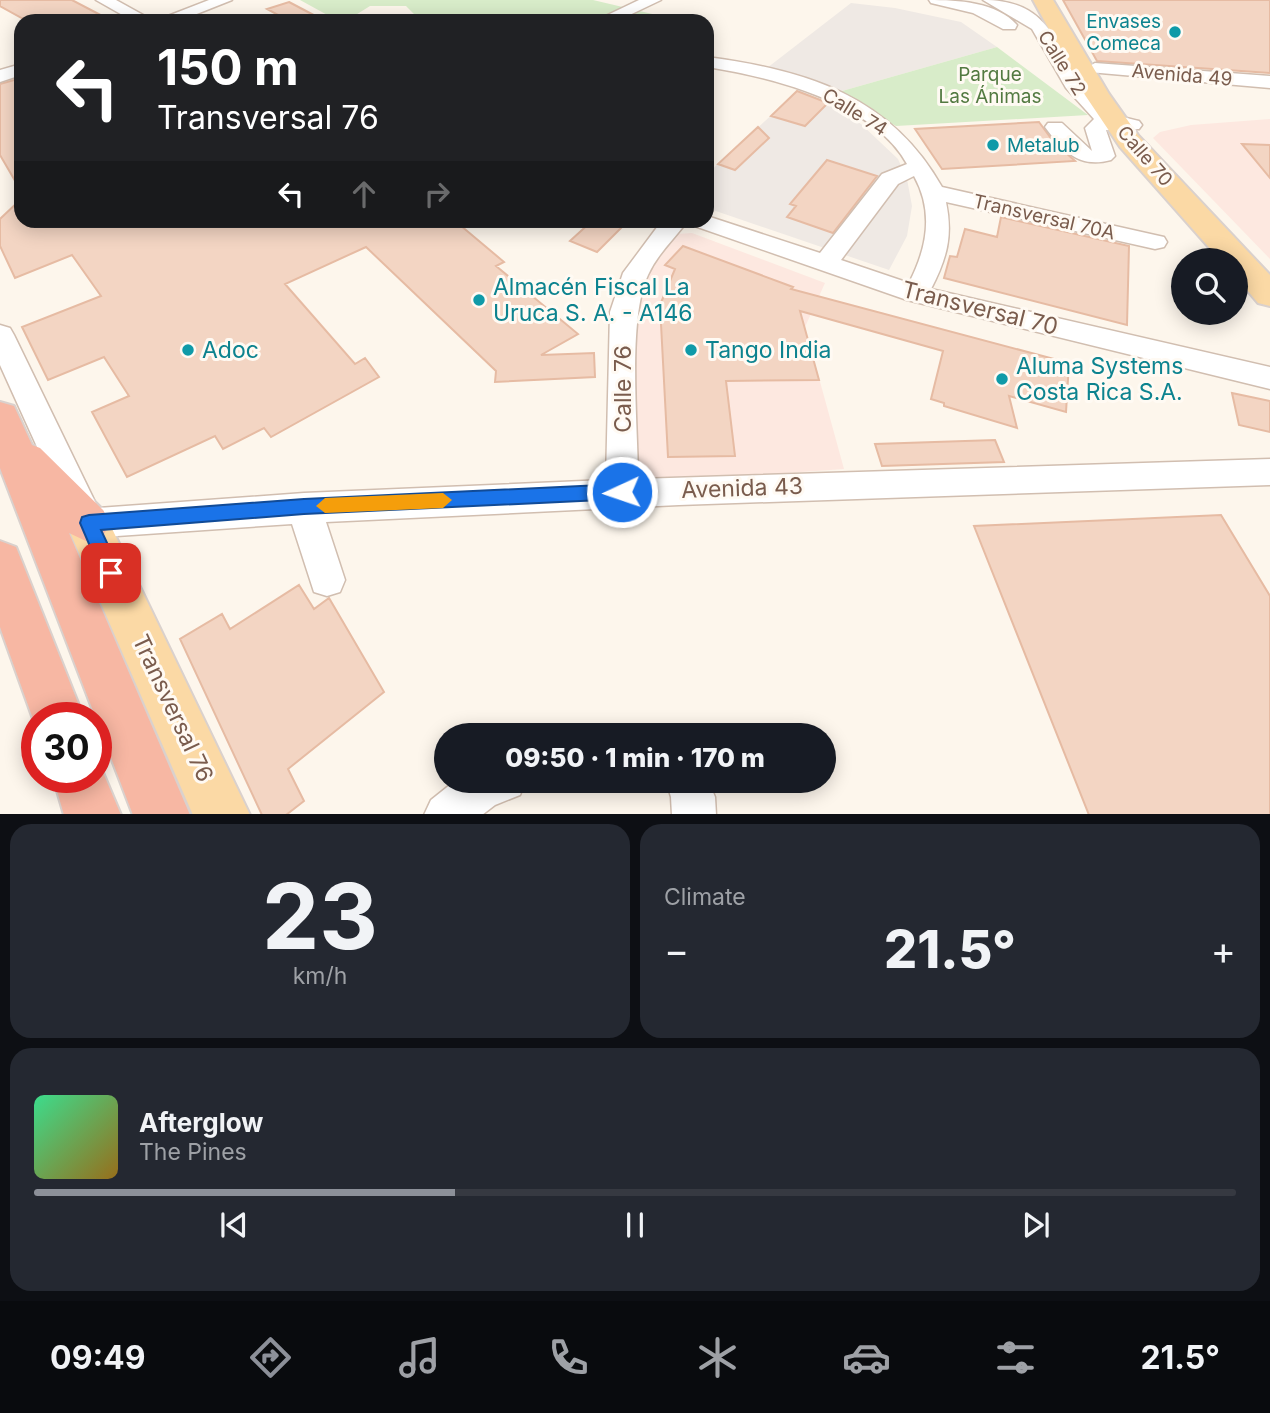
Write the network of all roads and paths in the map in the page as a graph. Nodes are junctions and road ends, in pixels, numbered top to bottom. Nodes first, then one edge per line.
1 (104, 0) edge
2 (224, 0) edge
3 (653, 0) edge
4 (937, 0) edge
5 (991, 0) edge
6 (1043, 0) edge
7 (1056, 0) edge
8 (132, 14) edge
9 (183, 14) edge
10 (620, 14) edge
11 (714, 63) edge
12 (1095, 68) junction
13 (1070, 82) junction
14 (1270, 82) edge
15 (1122, 124) junction
16 (1055, 127) dead end
17 (920, 166) junction
18 (933, 192) junction
19 (714, 226) edge
20 (670, 228) edge
21 (1155, 242) dead end
22 (825, 264) junction
23 (1270, 272) edge
24 (916, 294) junction
25 (1270, 295) edge
26 (0, 335) edge
27 (1270, 378) edge
28 (7, 433) edge
29 (1270, 472) edge
30 (622, 492) junction
31 (304, 507) junction
32 (89, 523) junction
33 (0, 562) edge
34 (327, 580) dead end
35 (52, 702) edge
36 (86, 793) edge
37 (475, 793) edge
38 (692, 793) edge
39 (93, 814) edge
40 (162, 814) edge
41 (222, 814) edge
42 (446, 814) edge
43 (694, 814) edge

1 - 8 street
2 - 9 street
3 - 10 street
4 - 13 street
5 - 13 street, Calle 72
6 - 15 main road, Calle 70
7 - 12 main road, Calle 70
11 - 17 street, Calle 74
12 - 14 street, Avenida 49
12 - 15 main road, Calle 70
13 - 15 street, Calle 72
15 - 16 street
15 - 23 main road, Calle 70
15 - 25 main road, Calle 70
17 - 18 street, Calle 74
17 - 22 street
18 - 21 street, Transversal 70A
18 - 24 street, Calle 74
19 - 22 street, Transversal 70
20 - 30 street, Calle 76
22 - 24 street, Transversal 70
24 - 27 street, Transversal 70
26 - 32 street, Transversal 76
28 - 32 highway
28 - 40 highway
29 - 30 street, Avenida 43
30 - 31 street, Avenida 43
31 - 32 street, Avenida 43
31 - 34 street
32 - 41 main road, Transversal 76
33 - 35 highway
36 - 39 highway
37 - 42 street
38 - 43 street

